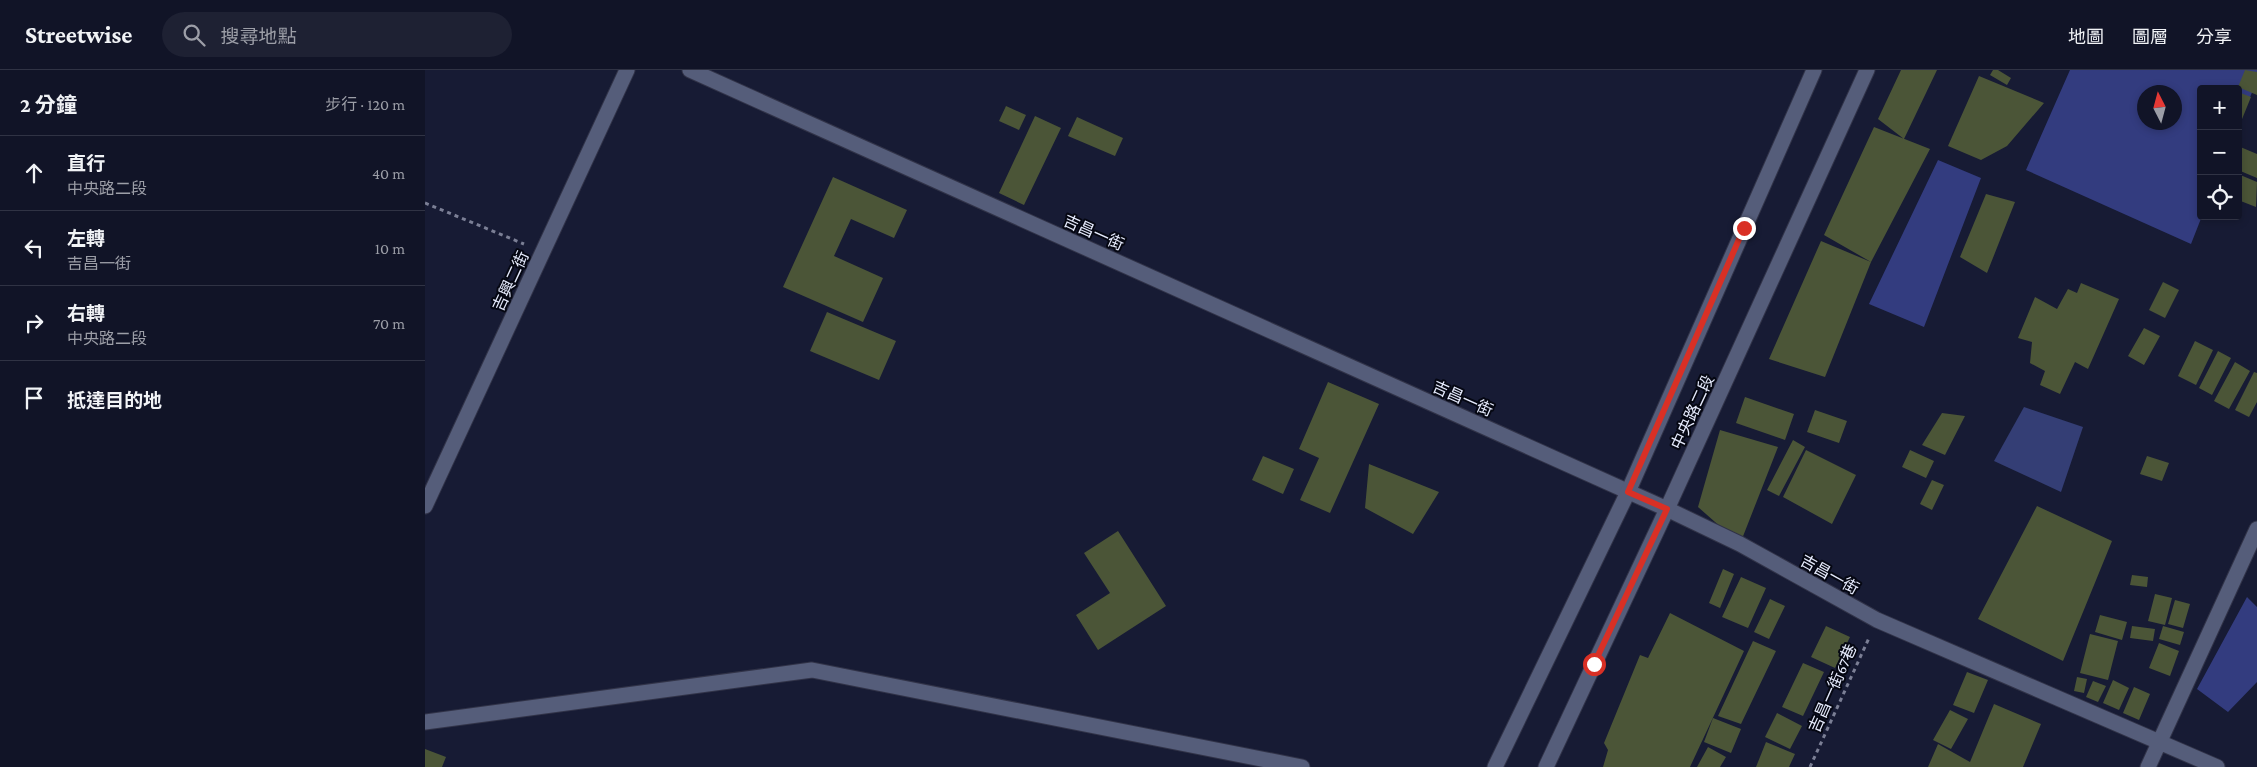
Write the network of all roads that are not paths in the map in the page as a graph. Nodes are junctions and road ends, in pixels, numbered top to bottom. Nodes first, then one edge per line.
1 (627, 70) edge
2 (690, 70) edge
3 (1814, 70) edge
4 (1867, 70) edge
5 (1628, 492) junction
6 (425, 506) edge
7 (1667, 509) junction
8 (2257, 528) edge
9 (425, 722) edge
10 (2160, 741) junction
11 (1302, 767) edge
12 (1495, 767) edge
13 (1546, 767) edge
14 (2148, 767) edge
15 (2217, 767) edge

1 - 6 street, 吉興二街
2 - 5 street, 吉昌一街
3 - 5 street, 中央路二段
4 - 7 street, 中央路二段
5 - 7 street, 吉昌一街
5 - 12 street, 中央路二段
7 - 10 street, 吉昌一街
7 - 13 street, 中央路二段
8 - 10 street
9 - 11 street
10 - 14 street
10 - 15 street, 吉昌一街

